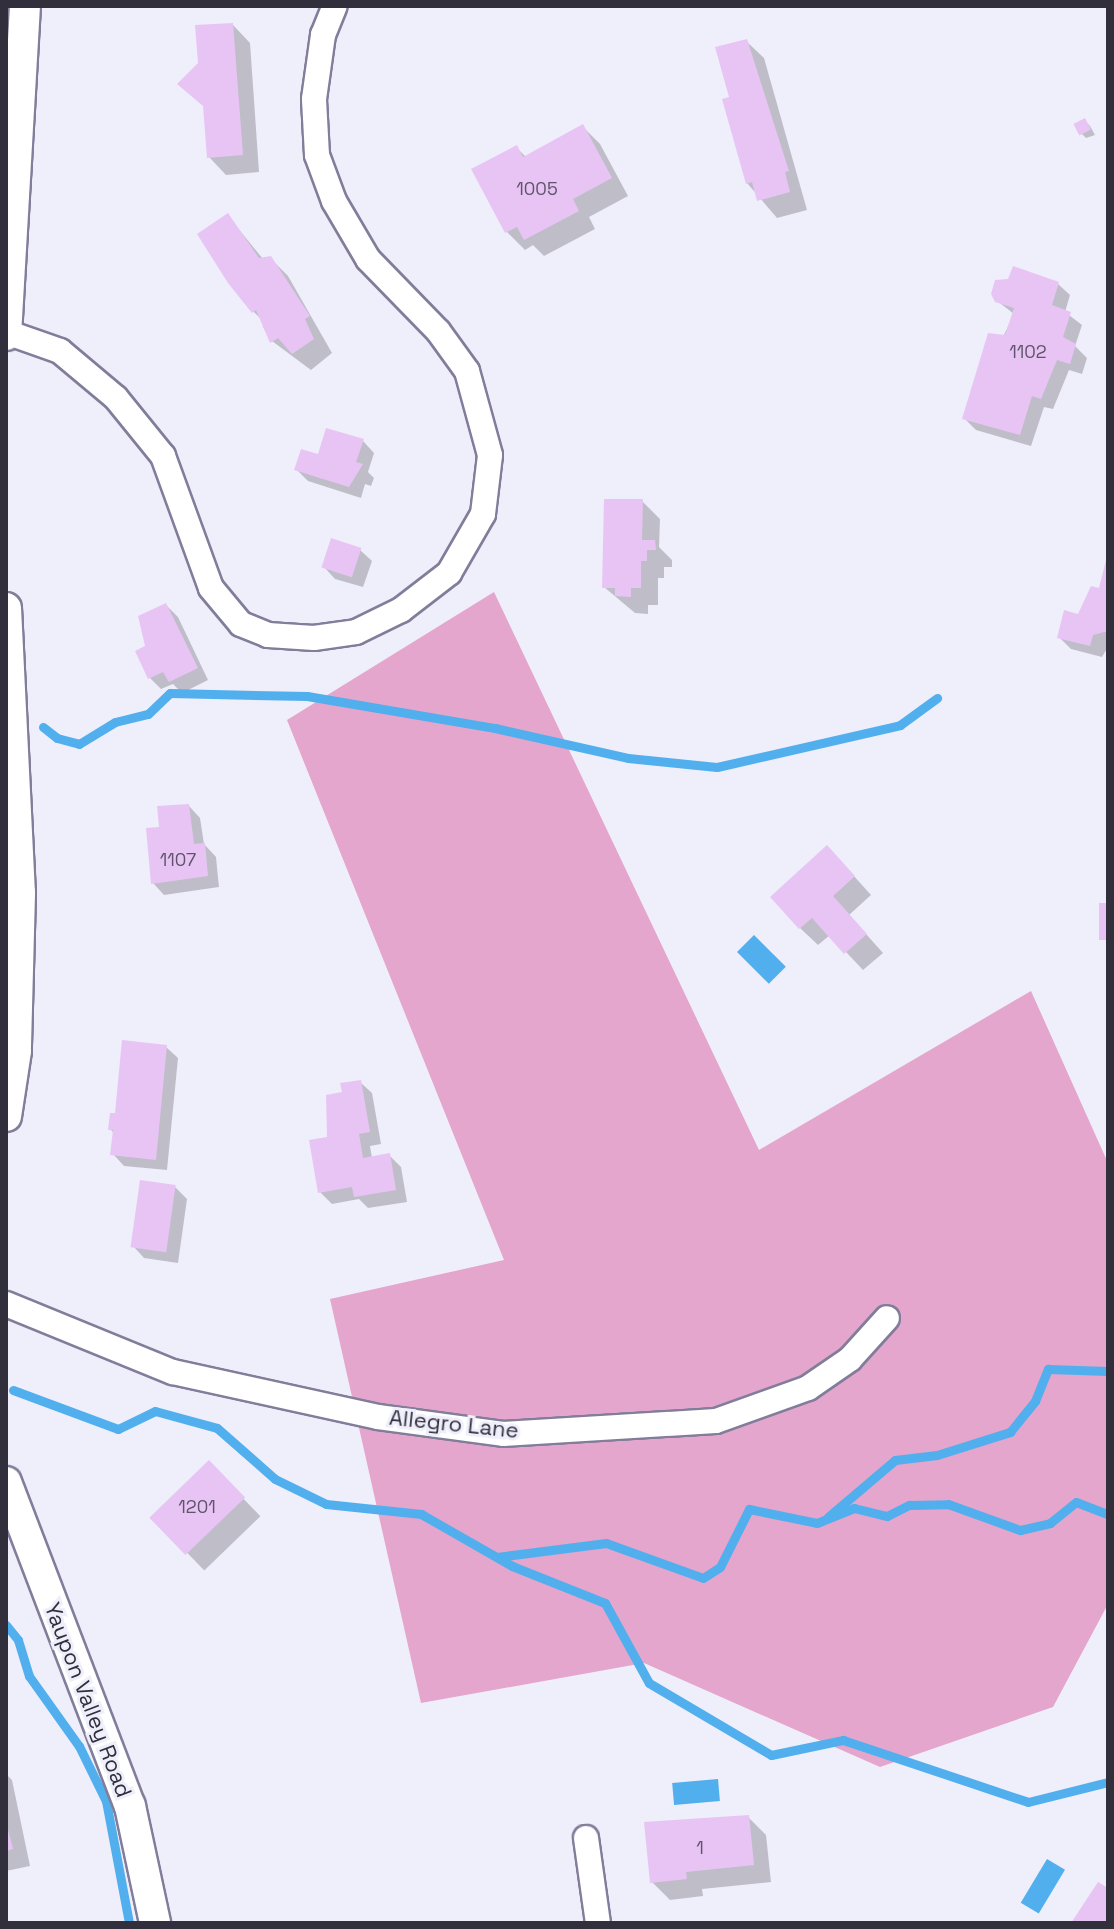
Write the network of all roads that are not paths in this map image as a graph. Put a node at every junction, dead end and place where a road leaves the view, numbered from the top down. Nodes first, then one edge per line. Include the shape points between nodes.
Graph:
1 (335, 6) edge
2 (19, 19) edge
3 (6, 334) edge
4 (6, 608) edge
5 (6, 1116) edge
6 (6, 1304) edge
7 (887, 1318) dead end
8 (6, 1482) edge
9 (586, 1838) dead end
10 (155, 1923) edge
11 (598, 1923) edge

1 - 3 street via 323,35 314,99 317,155 334,201 368,259 438,331 467,371 490,455 483,514 449,573 401,610 356,632 314,638 268,635 241,624 211,588 163,456 116,398 60,351
2 - 3 street
4 - 5 street via 20,893 16,1051
6 - 7 street, Allegro Lane via 173,1372 378,1417 503,1434 716,1421 808,1388 850,1359
8 - 10 street, Yaupon Valley Road via 130,1806
9 - 11 street

